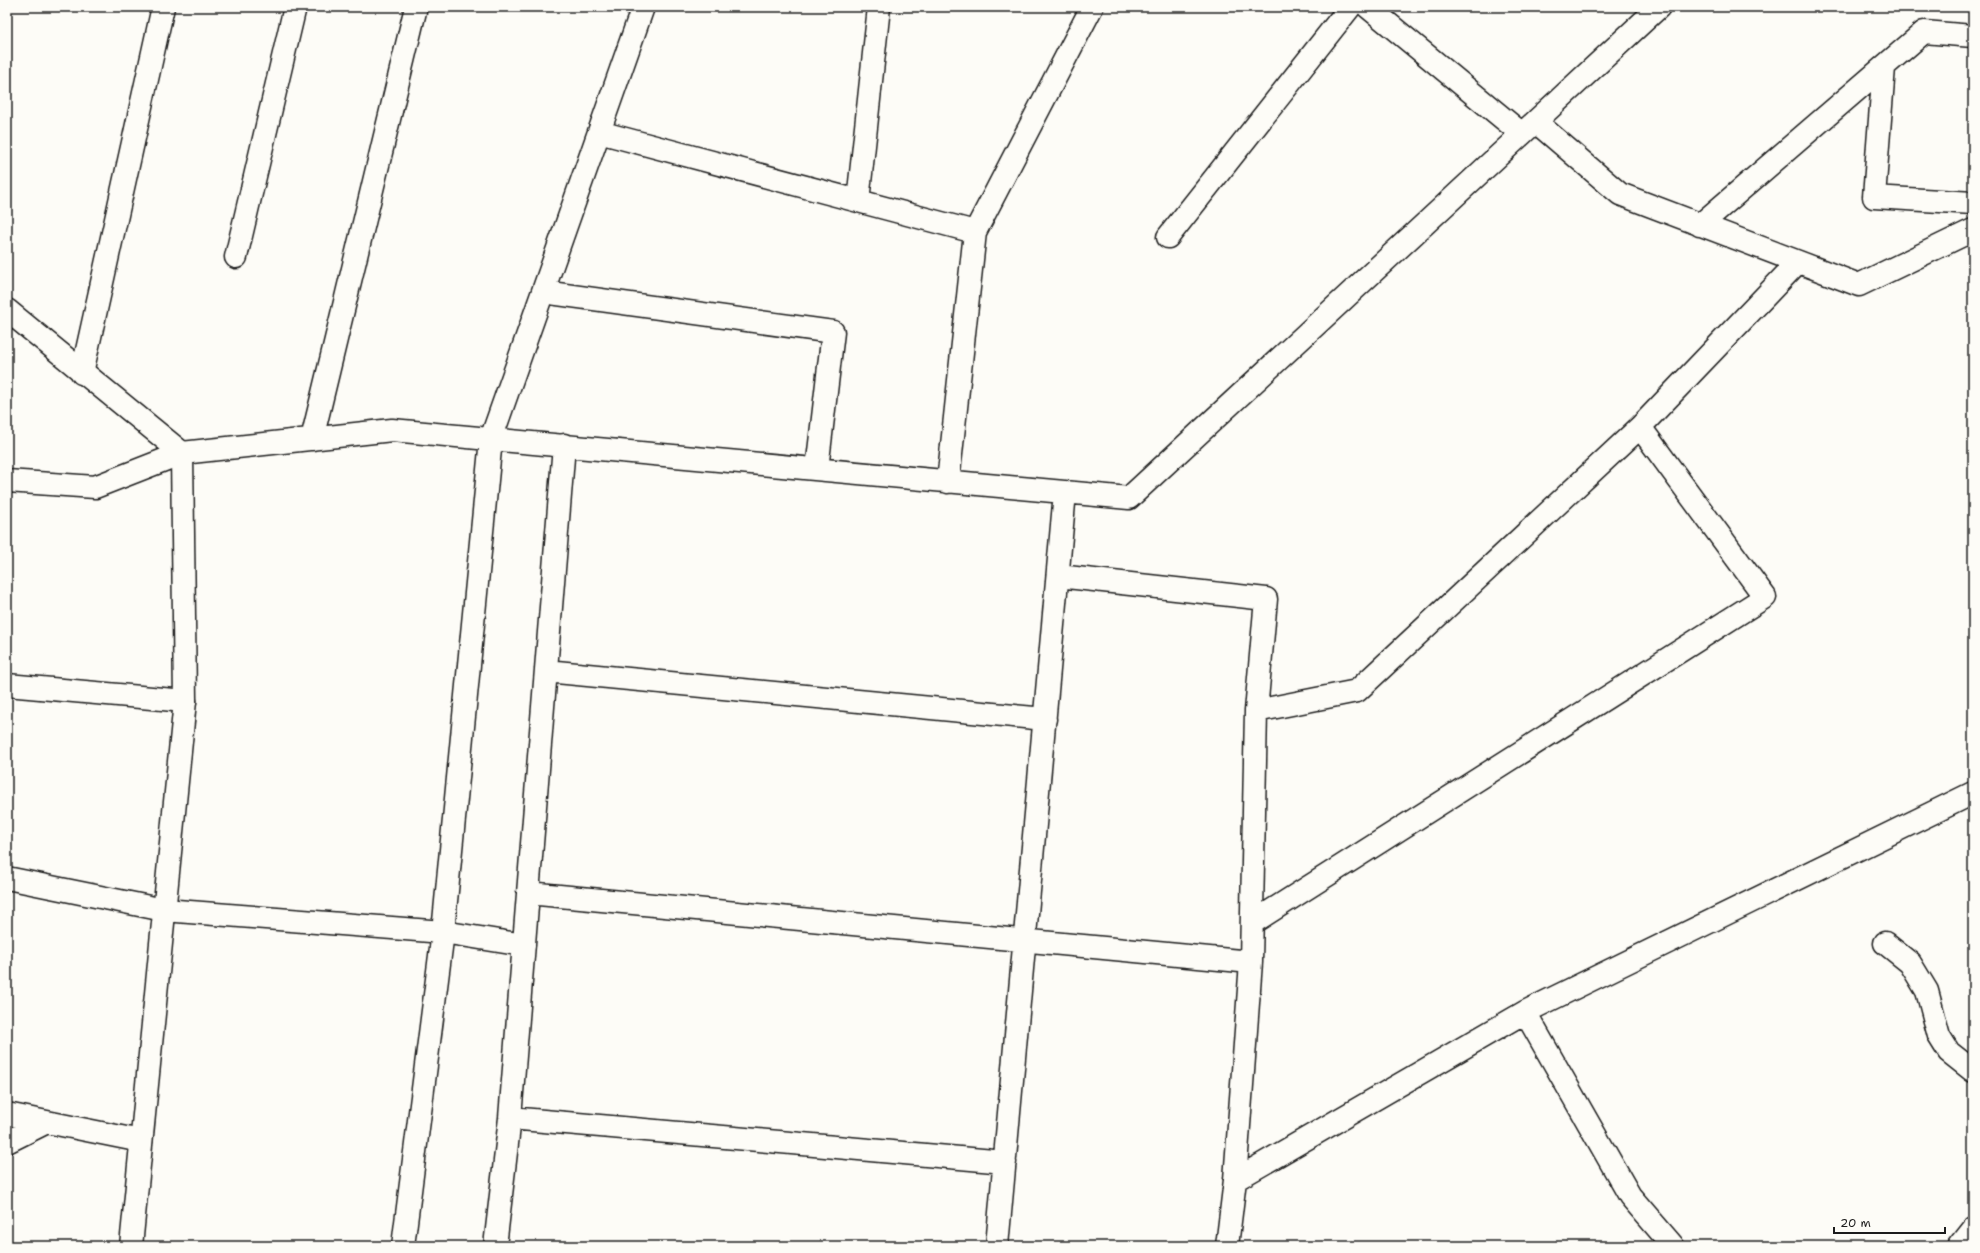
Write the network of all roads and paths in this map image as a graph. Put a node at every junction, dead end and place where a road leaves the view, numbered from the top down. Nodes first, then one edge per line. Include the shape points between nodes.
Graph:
1 (162, 7) edge
2 (295, 7) edge
3 (416, 7) edge
4 (643, 7) edge
5 (878, 7) edge
6 (1092, 7) edge
7 (1350, 7) edge
8 (1368, 7) edge
9 (1659, 7) edge
10 (1973, 36) edge
11 (1884, 66) junction
12 (1529, 128) junction
13 (599, 132) junction
14 (858, 201) junction
15 (1973, 203) edge
16 (1700, 225) junction
17 (1973, 230) edge
18 (975, 232) junction
19 (1168, 237) dead end
20 (236, 257) dead end
21 (1798, 262) junction
22 (543, 292) junction
23 (7, 310) edge
24 (82, 373) junction
25 (1640, 427) junction
26 (312, 439) junction
27 (491, 439) junction
28 (564, 445) junction
29 (182, 453) junction
30 (816, 469) junction
31 (7, 481) edge
32 (948, 482) junction
33 (1065, 492) junction
34 (1058, 576) junction
35 (546, 671) junction
36 (7, 685) edge
37 (185, 701) junction
38 (1256, 711) junction
39 (1045, 719) junction
40 (1973, 793) edge
41 (7, 878) edge
42 (528, 893) junction
43 (164, 910) junction
44 (1252, 923) junction
45 (443, 932) junction
46 (1024, 940) junction
47 (1886, 943) dead end
48 (524, 945) junction
49 (1251, 962) junction
50 (1525, 1012) junction
51 (1973, 1070) edge
52 (7, 1114) edge
53 (510, 1118) junction
54 (47, 1122) junction
55 (141, 1141) junction
56 (7, 1142) edge
57 (1005, 1162) junction
58 (1236, 1180) junction
59 (1973, 1227) edge
60 (131, 1246) edge
61 (403, 1246) edge
62 (495, 1246) edge
63 (997, 1246) edge
64 (1227, 1246) edge
65 (1673, 1246) edge
66 (1958, 1246) edge

1 - 24 street
2 - 20 street
3 - 26 street
4 - 13 street
5 - 14 street
6 - 18 street
7 - 19 street
8 - 12 street
9 - 12 street
10 - 11 street via 1924,32
11 - 15 street via 1874,197
11 - 16 street
12 - 16 street via 1620,194
12 - 33 street via 1129,498
13 - 14 street
13 - 22 street
14 - 18 street
16 - 21 street
17 - 21 street via 1859,285
18 - 32 street
21 - 25 street
22 - 27 street
22 - 30 street via 833,332
23 - 24 street
24 - 29 street
25 - 38 street via 1357,691
25 - 44 street via 1765,597
26 - 27 street via 392,430
26 - 29 street
27 - 28 street
27 - 45 street
28 - 30 street
28 - 35 street
29 - 31 street via 95,488
29 - 37 street
30 - 32 street
32 - 33 street
33 - 34 street
34 - 38 street via 1266,599
34 - 39 street
35 - 39 street
35 - 42 street
36 - 37 street
37 - 43 street
38 - 44 street
39 - 46 street
40 - 50 street
41 - 43 street
42 - 46 street
42 - 48 street
43 - 45 street
43 - 55 street
44 - 49 street
45 - 48 street
45 - 61 street
46 - 49 street
46 - 57 street
47 - 51 street via 1910,963 1927,991 1939,1036 1949,1052
48 - 53 street
49 - 58 street
50 - 58 street
50 - 65 street via 1630,1196
52 - 54 street
53 - 57 street
53 - 62 street
54 - 55 street
54 - 56 street
55 - 60 street
57 - 63 street
58 - 64 street
59 - 66 street

